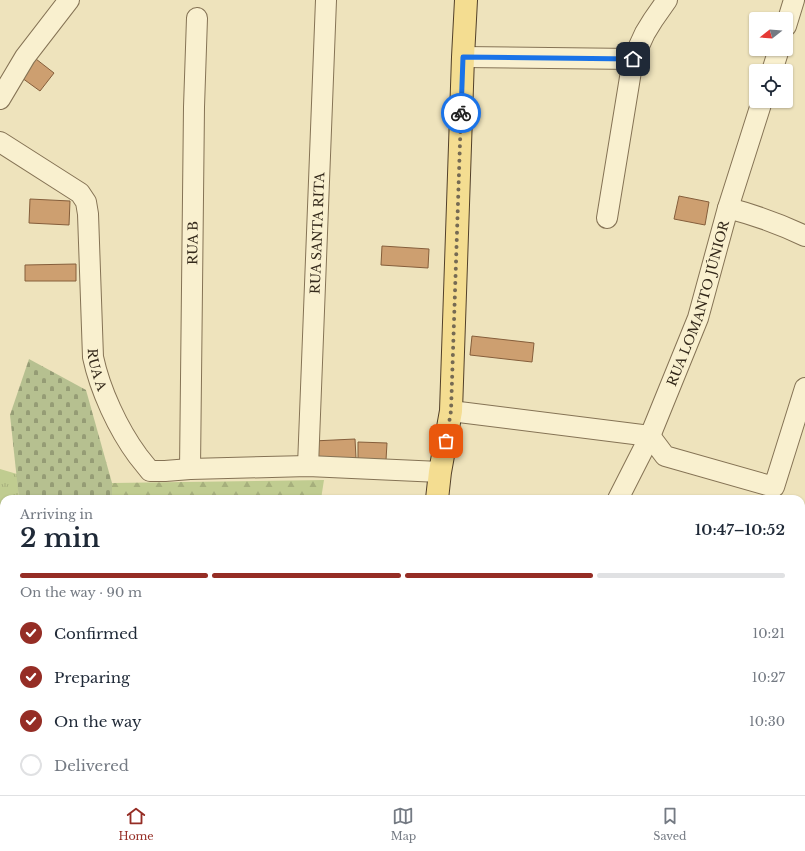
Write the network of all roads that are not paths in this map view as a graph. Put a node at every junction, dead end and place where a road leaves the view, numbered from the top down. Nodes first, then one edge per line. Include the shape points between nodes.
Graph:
1 (69, 0) edge
2 (326, 0) edge
3 (466, 0) edge
4 (667, 0) edge
5 (794, 0) edge
6 (790, 12) edge
7 (198, 18) dead end
8 (463, 57) junction
9 (633, 59) junction
10 (0, 99) edge
11 (760, 108) edge
12 (0, 142) edge
13 (728, 208) junction
14 (607, 218) dead end
15 (805, 236) edge
16 (805, 388) edge
17 (451, 411) junction
18 (650, 436) junction
19 (308, 466) junction
20 (190, 469) junction
21 (440, 472) junction
22 (437, 495) edge
23 (620, 495) edge

1 - 10 street via 25,57
2 - 19 street, RUA SANTA RITA
3 - 8 main road
4 - 9 street via 645,33
5 - 6 street
7 - 20 street, RUA B via 194,107
8 - 9 street
8 - 17 main road
9 - 14 street
11 - 13 street, RUA LOMANTO JÚNIOR
12 - 20 street, RUA A via 80,193 86,202 93,357 96,372 122,432 150,471
13 - 15 street
13 - 18 street, RUA LOMANTO JÚNIOR via 698,318
16 - 18 street via 774,487 666,456
17 - 18 street
17 - 21 main road
18 - 23 street, RUA LOMANTO JÚNIOR
19 - 20 street, RUA A
19 - 21 street, RUA A
21 - 22 main road

